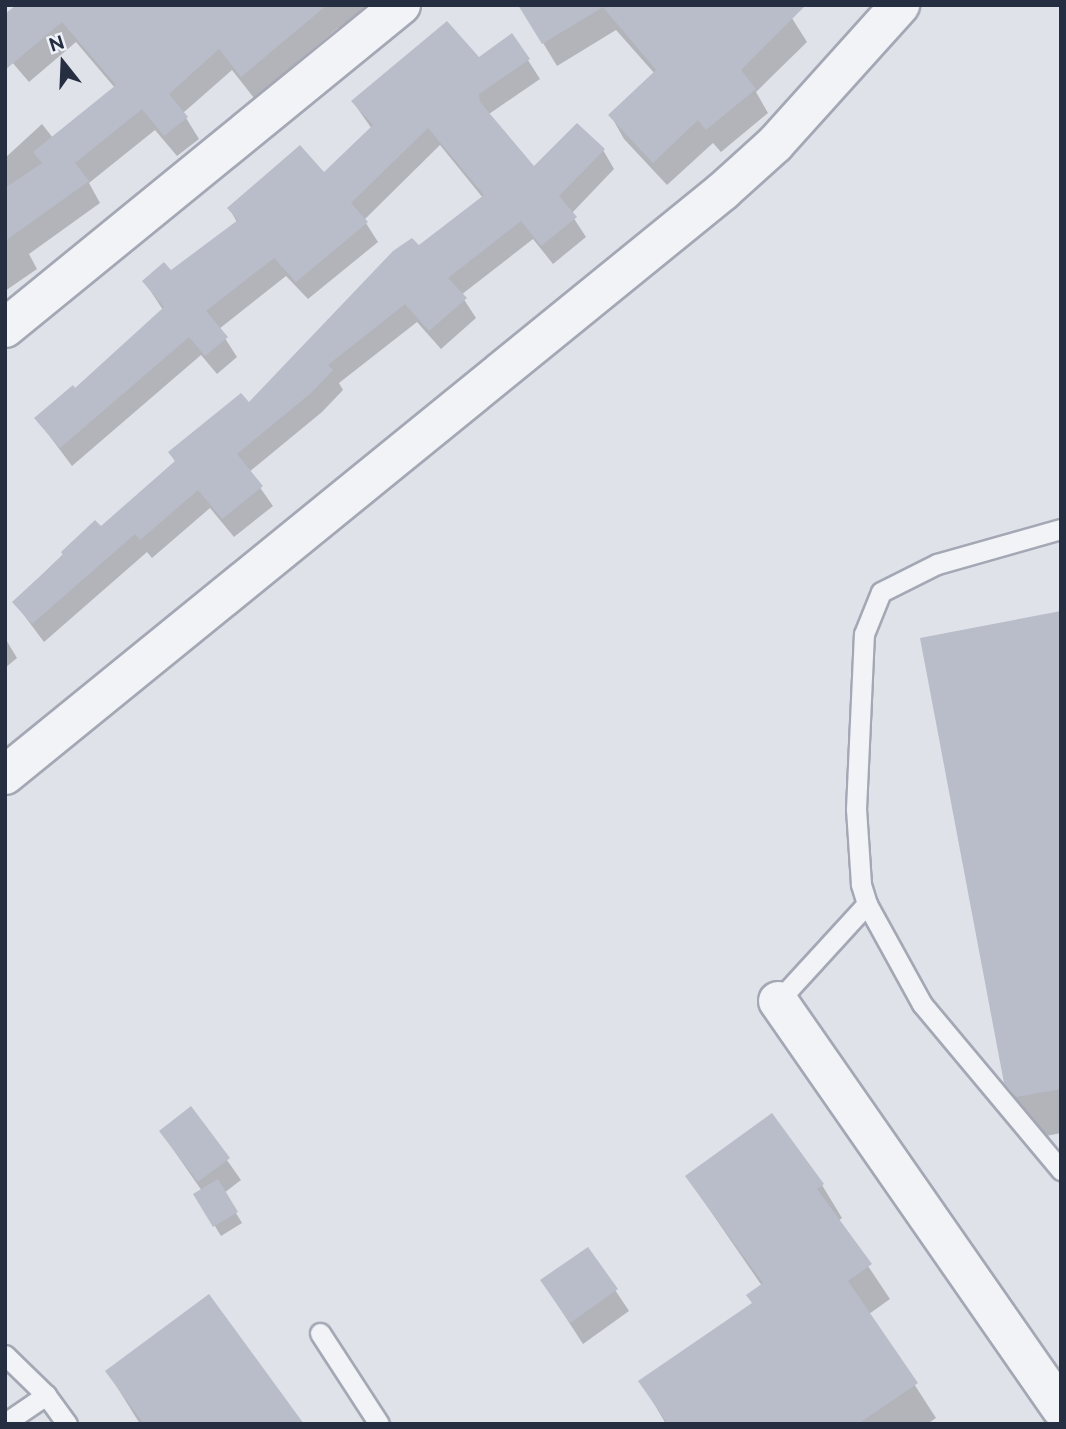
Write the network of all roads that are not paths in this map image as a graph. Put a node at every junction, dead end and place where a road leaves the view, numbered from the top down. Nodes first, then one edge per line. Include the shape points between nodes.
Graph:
1 (401, 5) edge
2 (900, 5) edge
3 (5, 328) edge
4 (1061, 529) edge
5 (5, 775) edge
6 (867, 904) junction
7 (778, 1001) joint
8 (1061, 1170) edge
9 (320, 1334) dead end
10 (5, 1355) edge
11 (46, 1395) junction
12 (1061, 1408) edge
13 (5, 1423) edge
14 (67, 1424) edge
15 (379, 1424) edge

1 - 3 street
2 - 5 street via 775,144 723,191
4 - 6 lane via 937,564 881,592 864,634 856,809 861,884
6 - 7 lane
6 - 8 lane via 922,1003
7 - 12 street
9 - 15 lane
10 - 11 lane
11 - 13 lane
11 - 14 lane

